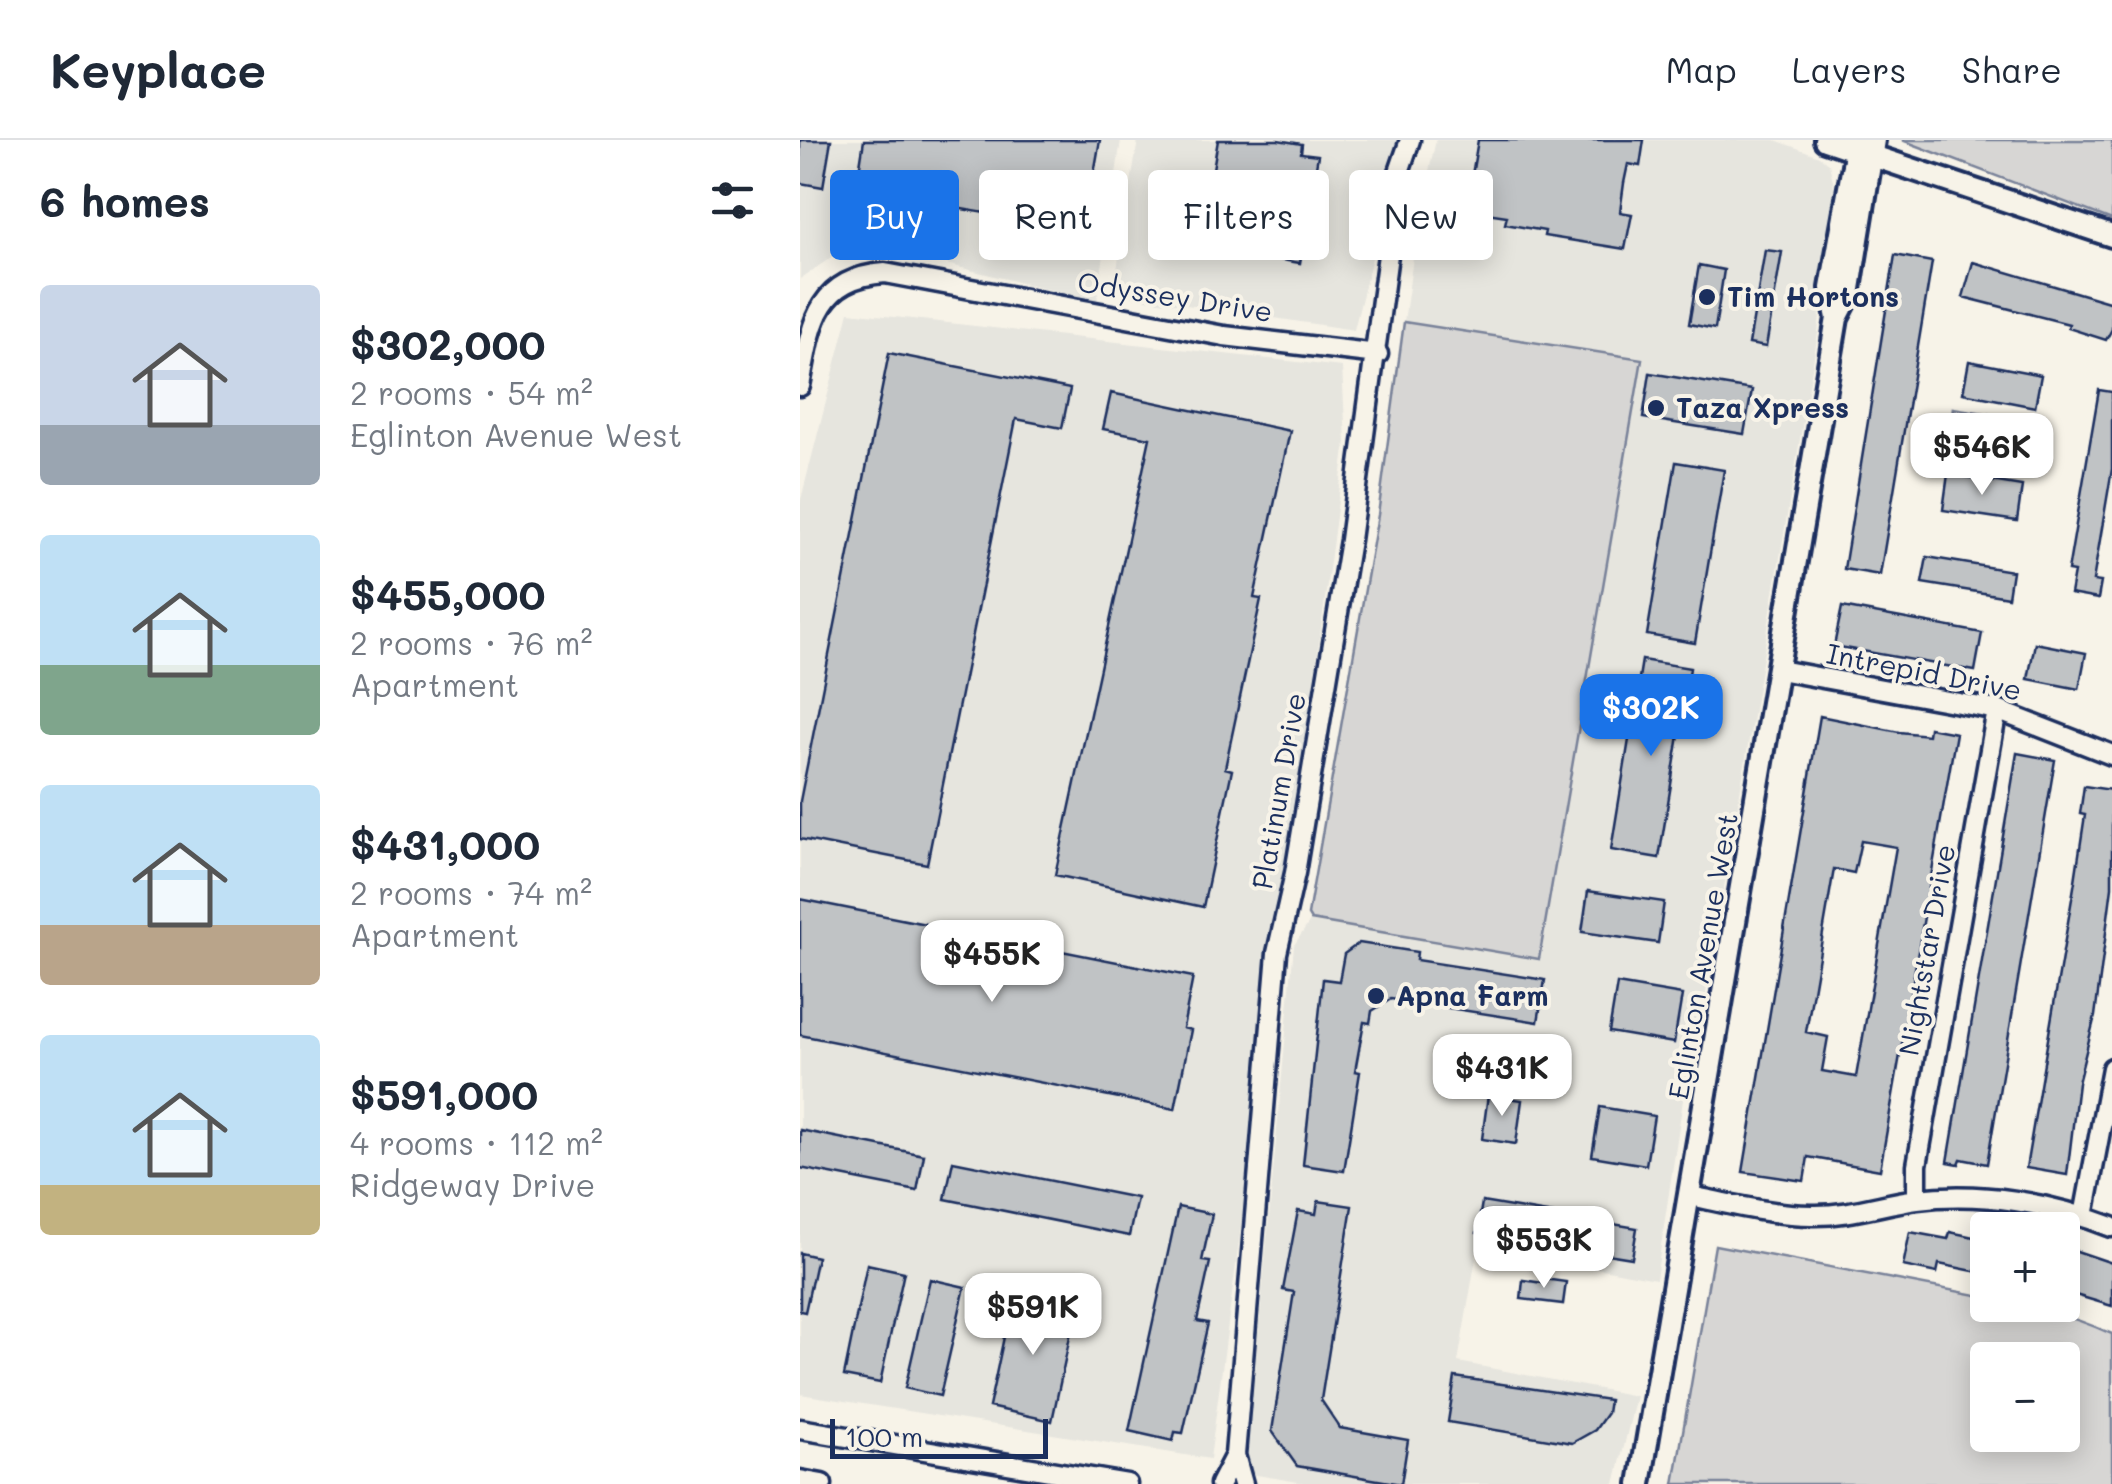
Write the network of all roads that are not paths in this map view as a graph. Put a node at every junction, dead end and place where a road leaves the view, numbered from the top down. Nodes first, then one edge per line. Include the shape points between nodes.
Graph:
1 (1410, 140) edge
2 (1825, 140) edge
3 (1864, 147) edge
4 (2112, 236) edge
5 (1378, 354) junction
6 (800, 386) edge
7 (1779, 670) junction
8 (1996, 710) junction
9 (2112, 755) edge
10 (2112, 1068) edge
11 (1691, 1196) junction
12 (1917, 1199) junction
13 (2084, 1216) junction
14 (2112, 1226) edge
15 (800, 1429) edge
16 (1235, 1456) junction
17 (800, 1480) edge
18 (822, 1484) edge
19 (1127, 1484) edge
20 (1220, 1484) edge
21 (1243, 1484) edge
22 (1640, 1484) edge

1 - 5 street, Platinum Drive via 1400,172
2 - 3 main road
3 - 4 main road
3 - 7 main road, Eglinton Avenue West via 1849,294 1837,318
5 - 6 street, Odyssey Drive via 1224,336 886,273 861,275 825,300 812,323
5 - 16 street, Platinum Drive via 1277,953
7 - 8 street, Intrepid Drive
7 - 11 main road, Eglinton Avenue West
8 - 9 street, Intrepid Drive
8 - 12 street, Nightstar Drive via 1916,1165
10 - 13 street
11 - 12 street via 1808,1216
11 - 22 main road, Eglinton Avenue West
12 - 13 street via 2005,1200
13 - 14 street
15 - 19 street
16 - 20 street, Platinum Drive
16 - 21 street, Platinum Drive
17 - 18 street

